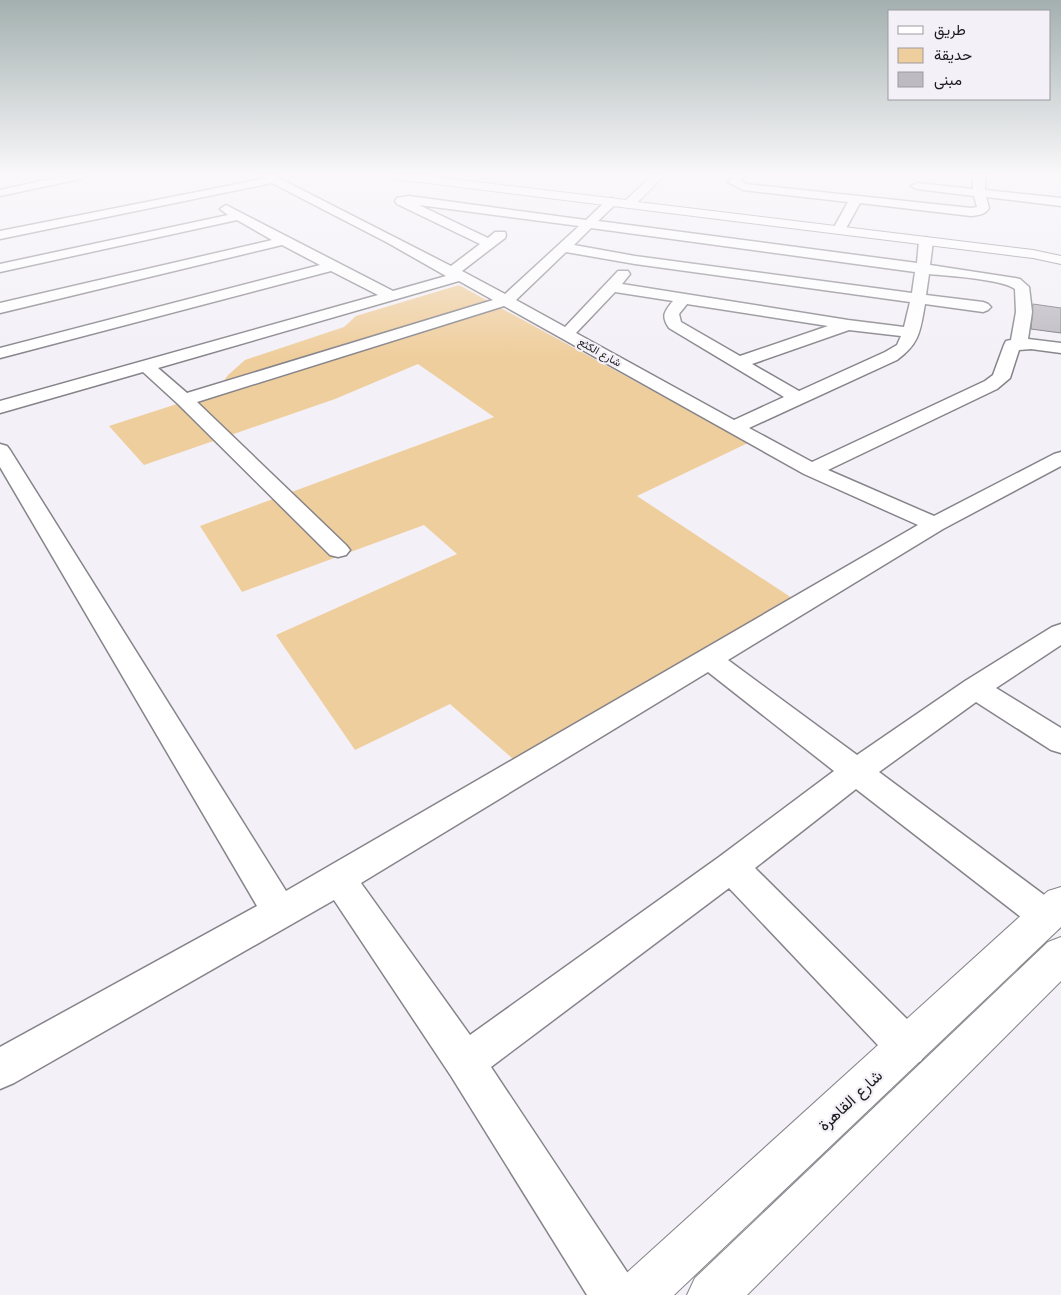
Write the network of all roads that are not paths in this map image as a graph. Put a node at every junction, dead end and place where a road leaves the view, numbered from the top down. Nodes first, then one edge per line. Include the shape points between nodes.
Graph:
1 (146, 236) edge
2 (276, 236) edge
3 (386, 236) edge
4 (475, 236) edge
5 (498, 236) edge
6 (575, 236) edge
7 (655, 236) edge
8 (676, 236) edge
9 (890, 236) edge
10 (284, 241) junction
11 (926, 241) junction
12 (489, 243) junction
13 (562, 248) junction
14 (1058, 259) edge
15 (636, 260) junction
16 (332, 266) junction
17 (0, 268) edge
18 (923, 268) junction
19 (455, 275) junction
20 (613, 287) junction
21 (391, 296) junction
22 (684, 298) junction
23 (918, 298) junction
24 (506, 300) junction
25 (0, 308) edge
26 (983, 308) dead end
27 (848, 325) junction
28 (910, 332) junction
29 (567, 334) junction
30 (1019, 343) junction
31 (1061, 348) edge
32 (0, 353) edge
33 (740, 362) junction
34 (146, 366) junction
35 (798, 398) junction
36 (184, 400) junction
37 (0, 407) edge
38 (734, 427) junction
39 (0, 450) edge
40 (1061, 458) edge
41 (811, 470) junction
42 (936, 524) junction
43 (338, 550) dead end
44 (1061, 633) edge
45 (710, 660) junction
46 (976, 688) junction
47 (1061, 742) edge
48 (856, 772) junction
49 (731, 867) junction
50 (338, 879) junction
51 (280, 911) junction
52 (1051, 941) edge
53 (907, 1048) junction
54 (465, 1062) junction
55 (0, 1069) edge
56 (614, 1295) edge
57 (638, 1295) edge
58 (712, 1295) edge

1 - 17 street
2 - 10 street
3 - 19 street, شارع الكثع
4 - 12 street
5 - 12 street
6 - 13 street
7 - 15 street
8 - 18 street
9 - 11 main road
10 - 16 street
10 - 25 street
11 - 14 main road
11 - 18 street
12 - 19 street
13 - 15 street
13 - 24 street
15 - 20 street
15 - 23 street
16 - 21 street
16 - 32 street
18 - 23 street
18 - 30 street via 1021,285 1024,312
19 - 21 street
19 - 24 street, شارع الكثع
20 - 22 street
20 - 29 street
21 - 34 street
22 - 27 street
22 - 33 street via 671,314 675,325
23 - 26 street
23 - 28 street
24 - 29 street, شارع الكثع
24 - 36 street
27 - 28 street
27 - 33 street
28 - 35 street via 904,348
29 - 38 street, شارع الكثع
30 - 31 street
30 - 41 street via 1012,345 1001,378 991,385
33 - 35 street
34 - 36 street
34 - 37 street
35 - 38 street
36 - 43 street
38 - 41 street, شارع الكثع
39 - 51 street
40 - 42 street
41 - 42 street, شارع الكثع
42 - 45 street
44 - 46 street
45 - 48 street
45 - 50 street
46 - 47 street
46 - 48 street
48 - 49 street
48 - 52 street
49 - 53 street
49 - 54 street
50 - 51 street
50 - 54 street
51 - 55 street
52 - 53 main road, شارع القاهرة
52 - 58 main road
53 - 57 main road, شارع القاهرة
54 - 56 street

